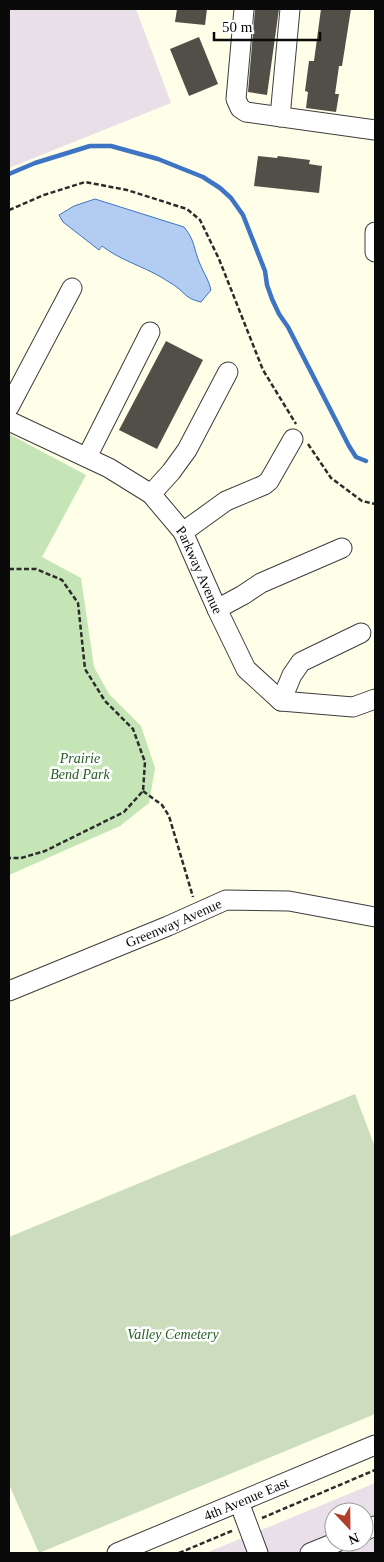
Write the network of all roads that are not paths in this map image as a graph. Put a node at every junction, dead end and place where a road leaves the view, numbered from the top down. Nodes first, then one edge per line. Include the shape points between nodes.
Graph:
1 (244, 9) edge
2 (290, 9) edge
3 (280, 117) junction
4 (375, 130) edge
5 (72, 288) dead end
6 (150, 332) dead end
7 (228, 372) dead end
8 (9, 407) edge
9 (9, 421) edge
10 (298, 435) road end
11 (87, 457) junction
12 (151, 494) junction
13 (183, 532) junction
14 (342, 548) dead end
15 (216, 609) junction
16 (361, 633) dead end
17 (375, 699) edge
18 (281, 700) junction
19 (375, 917) edge
20 (9, 991) edge
21 (375, 1445) edge
22 (239, 1502) junction
23 (324, 1547) edge
24 (117, 1553) edge
25 (258, 1553) edge
26 (310, 1553) edge

1 - 3 street via 236,99 246,112
2 - 3 street
3 - 4 street
5 - 8 street
6 - 11 street
7 - 12 street via 186,450
9 - 11 street, Parkway Avenue
10 - 13 street via 269,481 226,501
11 - 12 street, Parkway Avenue
12 - 13 street, Parkway Avenue
13 - 15 street, Parkway Avenue
14 - 15 street via 260,583
15 - 18 street, Parkway Avenue via 246,670
16 - 18 street via 301,662
17 - 18 street via 353,707
19 - 20 street, Greenway Avenue via 289,901 226,900
21 - 22 street, 4th Avenue East
22 - 24 street, 4th Avenue East
22 - 25 street
23 - 26 street

